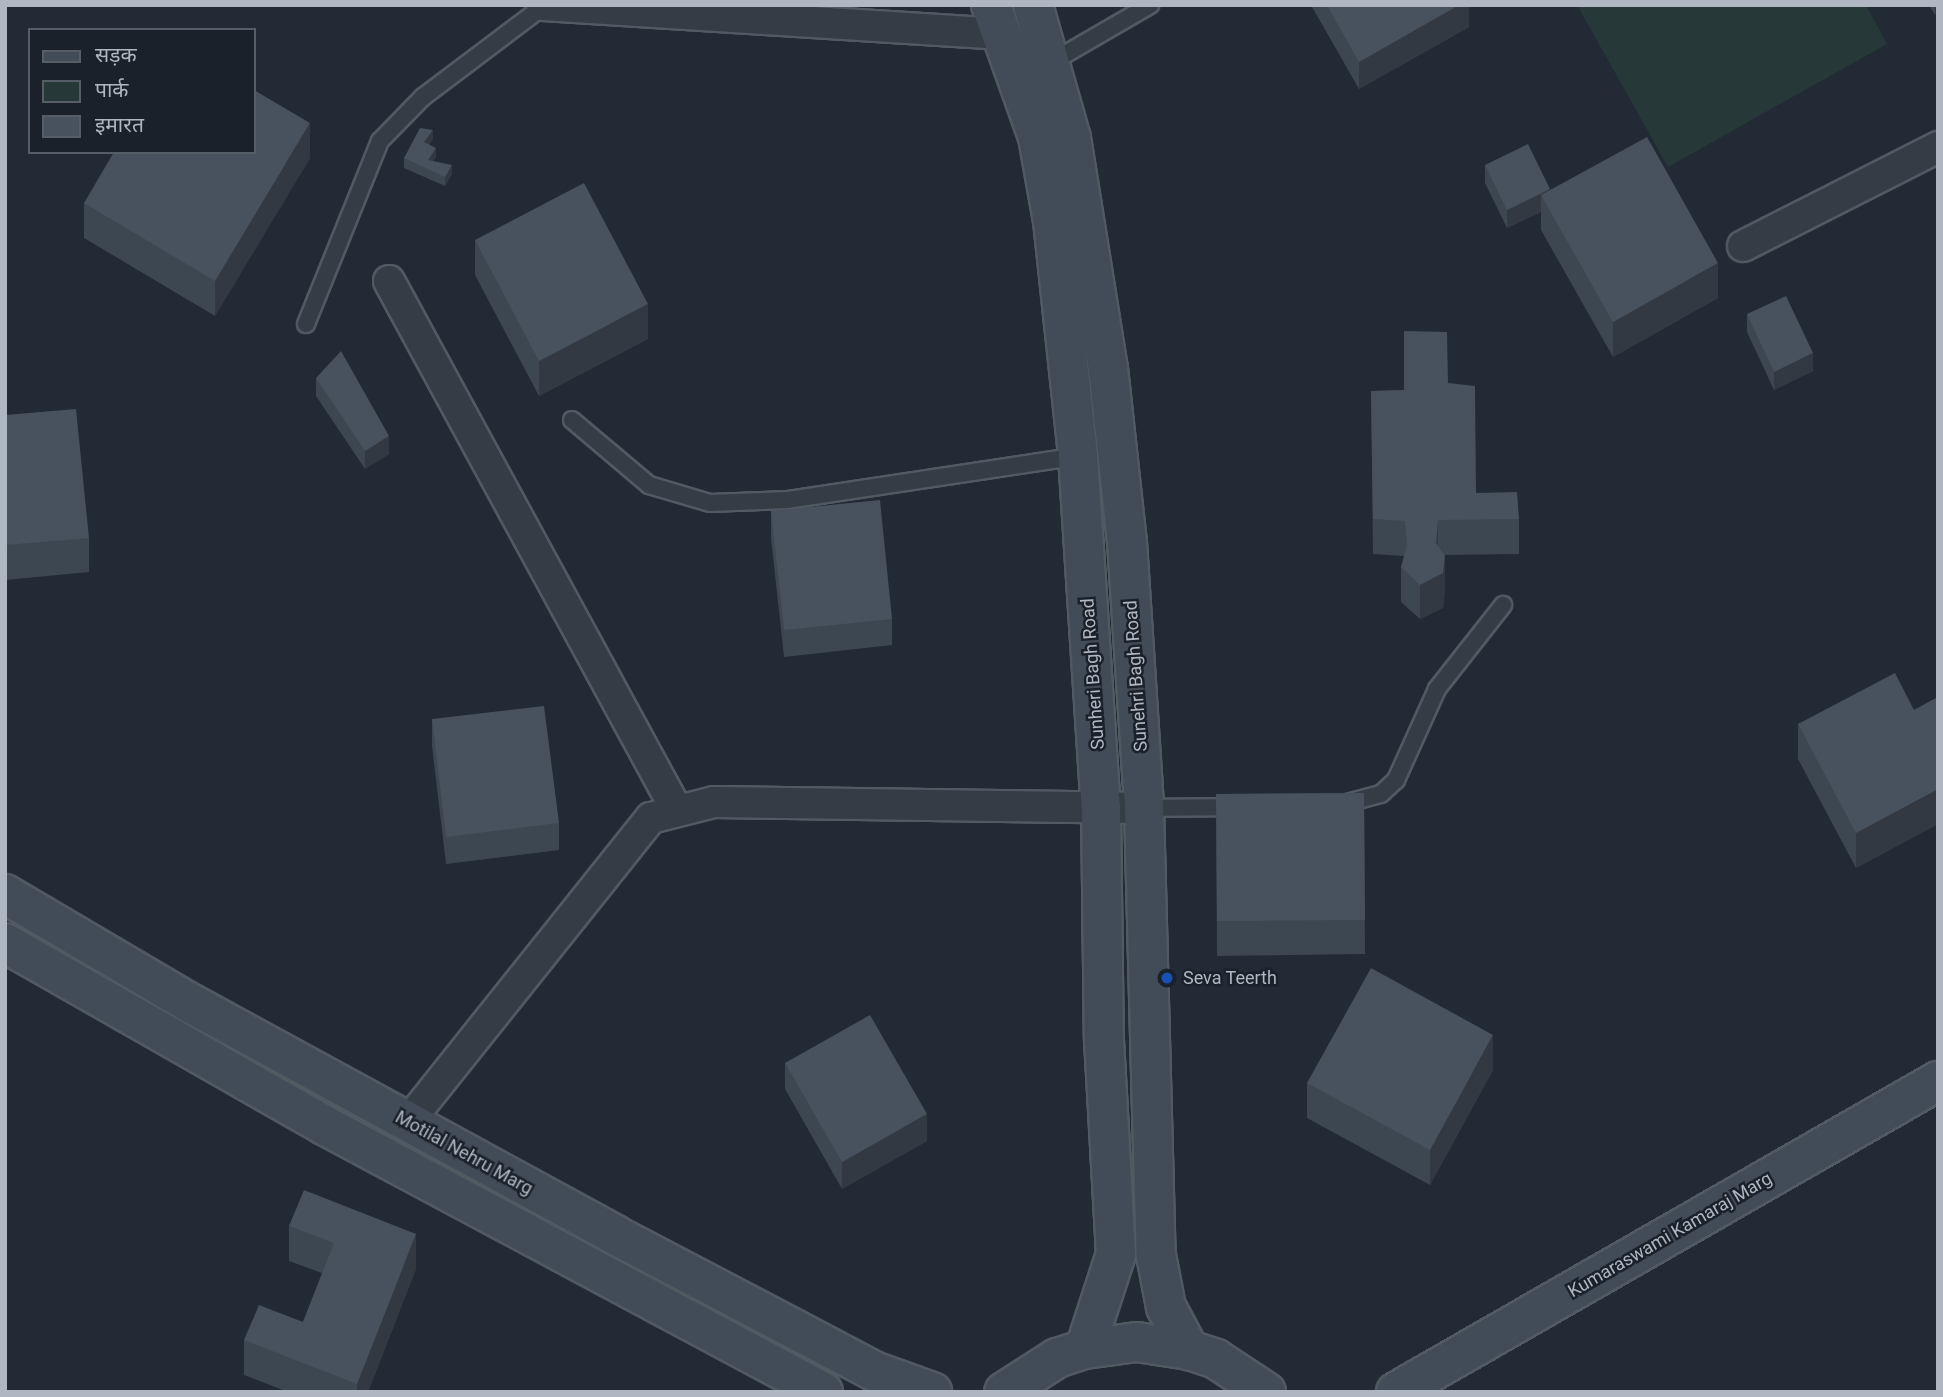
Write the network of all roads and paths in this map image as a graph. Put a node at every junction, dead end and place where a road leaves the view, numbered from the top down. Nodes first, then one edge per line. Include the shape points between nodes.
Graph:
1 (544, 5) edge
2 (1033, 5) edge
3 (1150, 5) edge
4 (997, 20) edge
5 (1049, 63) junction
6 (1938, 147) edge
7 (1744, 246) dead end
8 (389, 281) dead end
9 (306, 324) dead end
10 (572, 421) dead end
11 (1078, 456) junction
12 (1503, 605) dead end
13 (1323, 805) edge
14 (1101, 807) junction
15 (1257, 807) edge
16 (1144, 808) junction
17 (676, 809) junction
18 (5, 894) edge
19 (5, 943) edge
20 (1938, 1081) edge
21 (408, 1122) junction
22 (1085, 1349) junction
23 (1189, 1350) junction
24 (1399, 1391) edge
25 (823, 1392) edge
26 (932, 1392) edge
27 (1004, 1392) edge
28 (1266, 1392) edge

1 - 4 street
1 - 9 lane via 423,97 380,141
2 - 5 main road, Sunehri Bagh Road
3 - 5 lane
4 - 11 main road, Sunheri Bagh Road via 1038,137 1051,209
5 - 16 main road, Sunehri Bagh Road via 1071,138 1108,368 1127,542
6 - 7 street
8 - 17 street
10 - 11 lane via 649,485 710,503 788,500
11 - 14 main road, Sunheri Bagh Road
12 - 13 lane via 1437,688 1396,780 1381,794 1362,802
14 - 16 street
14 - 17 street via 713,802
14 - 22 main road, Sunheri Bagh Road via 1104,1040 1116,1254
15 - 16 lane
16 - 23 main road, Sunehri Bagh Road via 1156,1255 1166,1307
17 - 21 street via 651,818
18 - 21 main road, Motilal Nehru Marg via 192,1004
19 - 25 main road via 324,1125
20 - 24 main road, Kumaraswami Kamaraj Marg
21 - 26 main road, Motilal Nehru Marg via 874,1371
22 - 23 main road via 1138,1342
22 - 27 main road via 1030,1372
23 - 28 main road via 1241,1372

